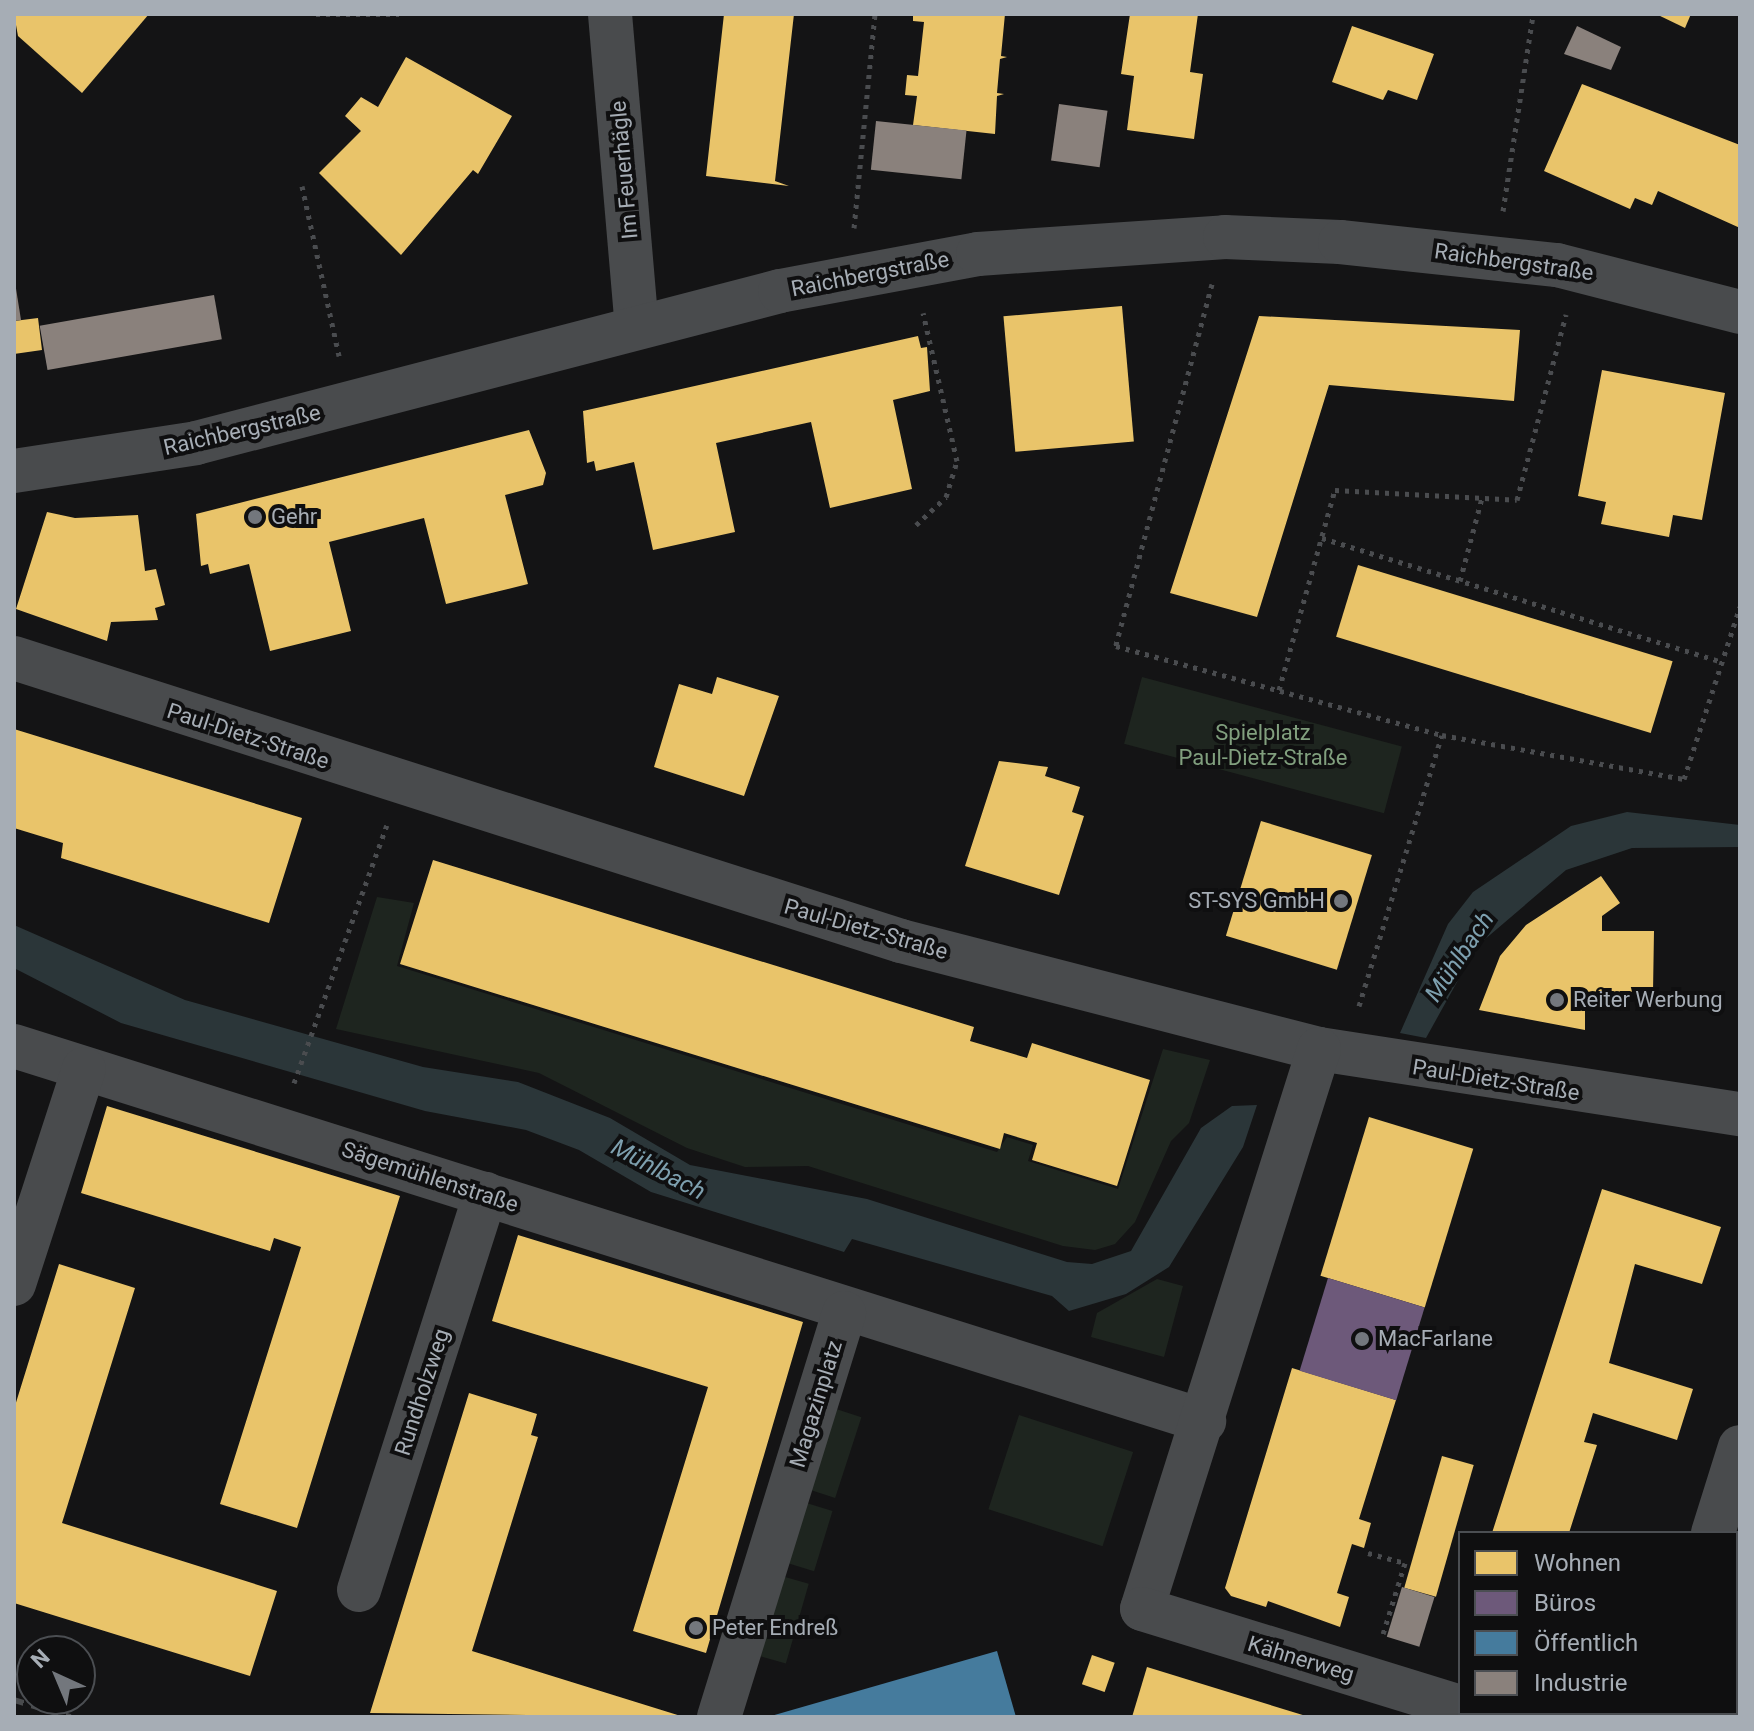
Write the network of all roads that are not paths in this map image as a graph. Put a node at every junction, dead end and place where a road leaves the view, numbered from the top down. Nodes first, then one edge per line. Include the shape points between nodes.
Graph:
1 (610, 14) edge
2 (1740, 312) edge
3 (637, 326) junction
4 (14, 471) edge
5 (14, 658) edge
6 (14, 1046) edge
7 (1331, 1051) junction
8 (84, 1069) junction
9 (1740, 1114) edge
10 (485, 1194) junction
11 (14, 1284) edge
12 (844, 1313) junction
13 (1204, 1421) junction
14 (1740, 1447) edge
15 (1714, 1531) edge
16 (359, 1590) dead end
17 (1458, 1706) edge
18 (719, 1717) edge

1 - 3 street, Im Feuerhägle
2 - 3 street, Raichbergstraße via 1578,270 1496,257 1225,237 911,264
3 - 4 street, Raichbergstraße via 183,446
5 - 7 street, Paul-Dietz-Straße via 401,787 901,941
6 - 8 street, Sägemühlenstraße
7 - 9 street, Paul-Dietz-Straße
7 - 13 street
8 - 10 street, Sägemühlenstraße
8 - 11 street
10 - 12 street, Sägemühlenstraße
10 - 16 street, Rundholzweg
12 - 13 street, Magazinplatz
12 - 18 street, Magazinplatz
13 - 17 street, Kähnerweg via 1142,1609
14 - 15 street

